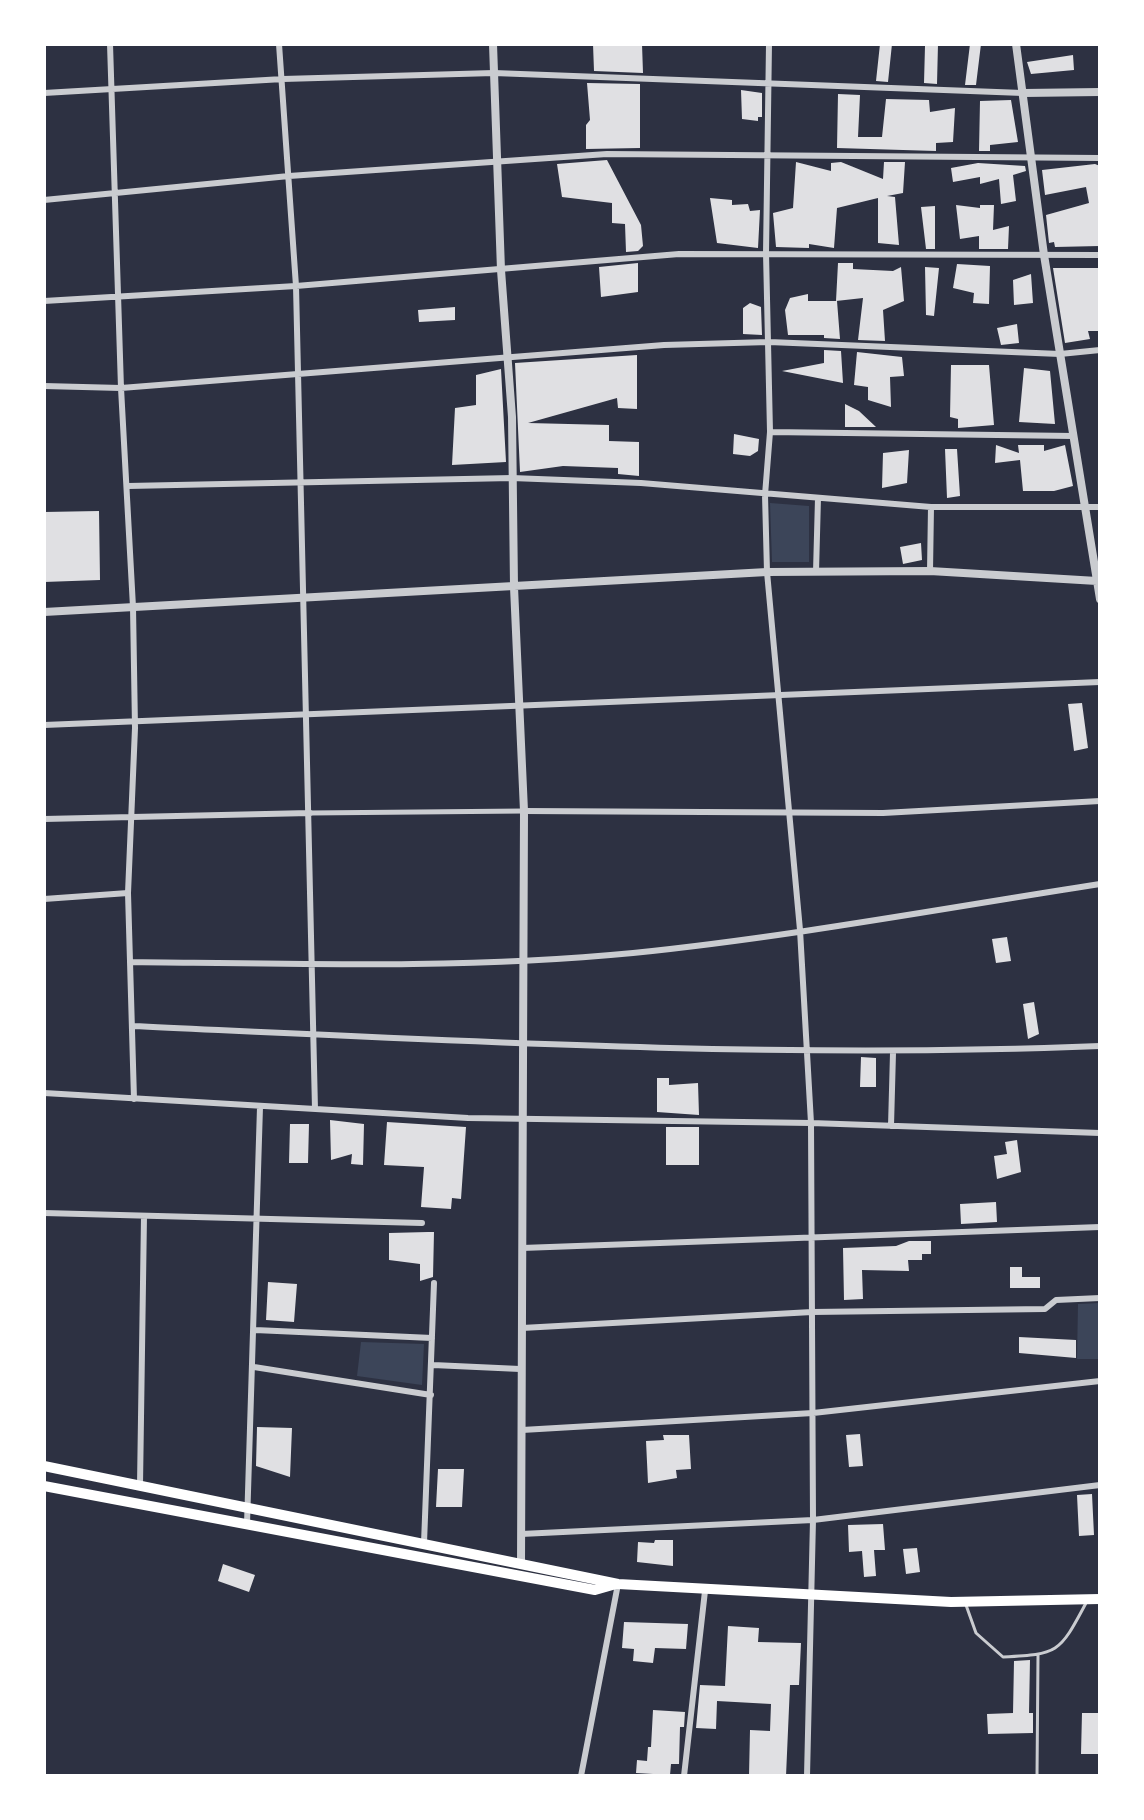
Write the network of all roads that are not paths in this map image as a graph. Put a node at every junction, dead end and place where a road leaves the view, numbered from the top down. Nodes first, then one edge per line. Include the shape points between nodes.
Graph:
1 (110, 44) edge
2 (279, 44) edge
3 (493, 44) edge
4 (769, 44) edge
5 (1016, 44) edge
6 (494, 73) junction
7 (283, 79) junction
8 (768, 85) junction
9 (110, 88) junction
10 (1100, 92) edge
11 (44, 93) edge
12 (1024, 93) junction
13 (767, 155) junction
14 (1100, 158) edge
15 (1032, 159) junction
16 (496, 161) junction
17 (289, 176) junction
18 (113, 195) junction
19 (44, 200) edge
20 (766, 253) junction
21 (1044, 255) junction
22 (1100, 255) edge
23 (501, 270) junction
24 (296, 286) junction
25 (117, 297) junction
26 (44, 301) edge
27 (769, 342) junction
28 (1100, 350) edge
29 (1060, 354) junction
30 (508, 359) junction
31 (298, 374) junction
32 (44, 386) edge
33 (121, 388) junction
34 (770, 432) junction
35 (1073, 436) junction
36 (512, 478) junction
37 (300, 481) junction
38 (128, 486) junction
39 (765, 495) junction
40 (818, 498) junction
41 (931, 507) junction
42 (1100, 507) edge
43 (1085, 508) junction
44 (930, 571) junction
45 (767, 572) junction
46 (816, 572) junction
47 (1097, 581) junction
48 (514, 587) junction
49 (303, 596) junction
50 (1100, 599) edge
51 (133, 607) junction
52 (44, 612) edge
53 (1100, 682) edge
54 (779, 696) junction
55 (520, 706) junction
56 (308, 714) junction
57 (135, 721) junction
58 (44, 725) edge
59 (1100, 801) edge
60 (524, 811) junction
61 (310, 813) junction
62 (789, 814) junction
63 (130, 817) junction
64 (44, 819) edge
65 (1100, 884) edge
66 (128, 893) junction
67 (44, 899) edge
68 (800, 930) junction
69 (523, 960) junction
70 (131, 962) junction
71 (313, 964) junction
72 (132, 1026) junction
73 (312, 1036) junction
74 (522, 1046) junction
75 (1100, 1046) edge
76 (809, 1049) junction
77 (893, 1053) junction
78 (44, 1093) edge
79 (134, 1099) junction
80 (260, 1107) junction
81 (315, 1109) junction
82 (522, 1119) junction
83 (811, 1123) junction
84 (891, 1126) junction
85 (1100, 1133) edge
86 (44, 1213) edge
87 (144, 1216) junction
88 (258, 1216) junction
89 (422, 1223) dead end
90 (1100, 1227) edge
91 (812, 1238) junction
92 (522, 1248) junction
93 (434, 1283) dead end
94 (1100, 1298) edge
95 (812, 1312) junction
96 (522, 1328) junction
97 (255, 1330) junction
98 (432, 1338) junction
99 (433, 1365) junction
100 (254, 1367) junction
101 (520, 1369) junction
102 (1100, 1381) edge
103 (431, 1395) junction
104 (813, 1413) junction
105 (522, 1430) junction
106 (44, 1466) edge
107 (140, 1485) junction
108 (1100, 1485) edge
109 (44, 1486) edge
110 (250, 1506) junction
111 (813, 1520) junction
112 (247, 1524) junction
113 (521, 1534) junction
114 (424, 1543) junction
115 (521, 1563) junction
116 (618, 1584) junction
117 (705, 1591) junction
118 (810, 1596) junction
119 (1094, 1599) edge
120 (964, 1601) junction
121 (1038, 1655) junction
122 (581, 1776) edge
123 (684, 1776) edge
124 (807, 1776) edge
125 (1037, 1776) edge

1 - 9 street
2 - 7 street
3 - 6 street
4 - 8 street
5 - 12 street
6 - 7 street
6 - 8 street
6 - 16 street
7 - 9 street
7 - 17 street
8 - 12 street
8 - 13 street
9 - 11 street
9 - 18 street
10 - 12 street
12 - 15 street
13 - 15 street
13 - 16 street via 681,152
13 - 20 street
14 - 15 street
15 - 21 street
16 - 17 street
16 - 23 street
17 - 18 street
17 - 24 street
18 - 19 street
18 - 25 street
20 - 21 street
20 - 23 street via 648,256
20 - 27 street
21 - 22 street
21 - 29 street
23 - 24 street
23 - 30 street
24 - 25 street
24 - 31 street
25 - 26 street
25 - 33 street
27 - 29 street
27 - 30 street
27 - 34 street
28 - 29 street
29 - 35 street
30 - 31 street
30 - 36 street
31 - 33 street
31 - 37 street
32 - 33 street
33 - 38 street
34 - 35 street
34 - 39 street
35 - 43 street
36 - 37 street
36 - 39 street
36 - 48 street
37 - 38 street
37 - 49 street
38 - 51 street
39 - 40 street
39 - 45 street
40 - 41 street
40 - 46 street
41 - 43 street
41 - 44 street
42 - 43 street
43 - 47 street
44 - 46 street
44 - 47 street
45 - 46 street
45 - 48 street
45 - 54 street
47 - 50 street
48 - 49 street
48 - 55 street
49 - 51 street
49 - 56 street
51 - 52 street
51 - 57 street
53 - 54 street
54 - 55 street
54 - 62 street
55 - 56 street
55 - 60 street
56 - 57 street
56 - 61 street
57 - 58 street
57 - 63 street
59 - 62 street
60 - 61 street
60 - 62 street
60 - 69 street
61 - 63 street
61 - 71 street
62 - 68 street
63 - 64 street
63 - 66 street
65 - 68 street
66 - 67 street
66 - 70 street
68 - 69 street via 633,953
68 - 76 street
69 - 71 street
69 - 74 street
70 - 71 street
70 - 72 street
71 - 73 street
72 - 73 street
72 - 79 street
73 - 74 street
73 - 81 street
74 - 76 street
74 - 82 street
75 - 77 street
76 - 77 street
76 - 83 street
77 - 84 street
78 - 79 street
79 - 80 street
80 - 81 street
80 - 88 street
81 - 82 street
82 - 83 street
82 - 92 street
83 - 84 street
83 - 91 street
84 - 85 street
86 - 87 street
87 - 88 street
87 - 107 street
88 - 89 street
88 - 97 street
90 - 91 street
91 - 92 street
91 - 95 street
92 - 96 street
93 - 98 street
94 - 95 street via 1056,1300 1045,1309
95 - 96 street
95 - 104 street
96 - 101 street
97 - 98 street
97 - 100 street
98 - 99 street
99 - 101 street
99 - 103 street
100 - 103 street
100 - 110 street
101 - 105 street
102 - 104 street
103 - 114 street
104 - 105 street
104 - 111 street
105 - 113 street
106 - 107 main road
107 - 110 main road
108 - 111 street
109 - 112 main road
110 - 112 street
110 - 114 main road
111 - 113 street
111 - 118 street
112 - 116 main road via 595,1590
113 - 115 street
114 - 115 main road
115 - 116 main road
116 - 117 main road
116 - 122 street
117 - 118 main road
117 - 123 street
118 - 120 main road
118 - 124 street
119 - 120 main road
119 - 121 lane via 1057,1648
120 - 121 lane via 976,1633 991,1650 1003,1657
121 - 125 lane

